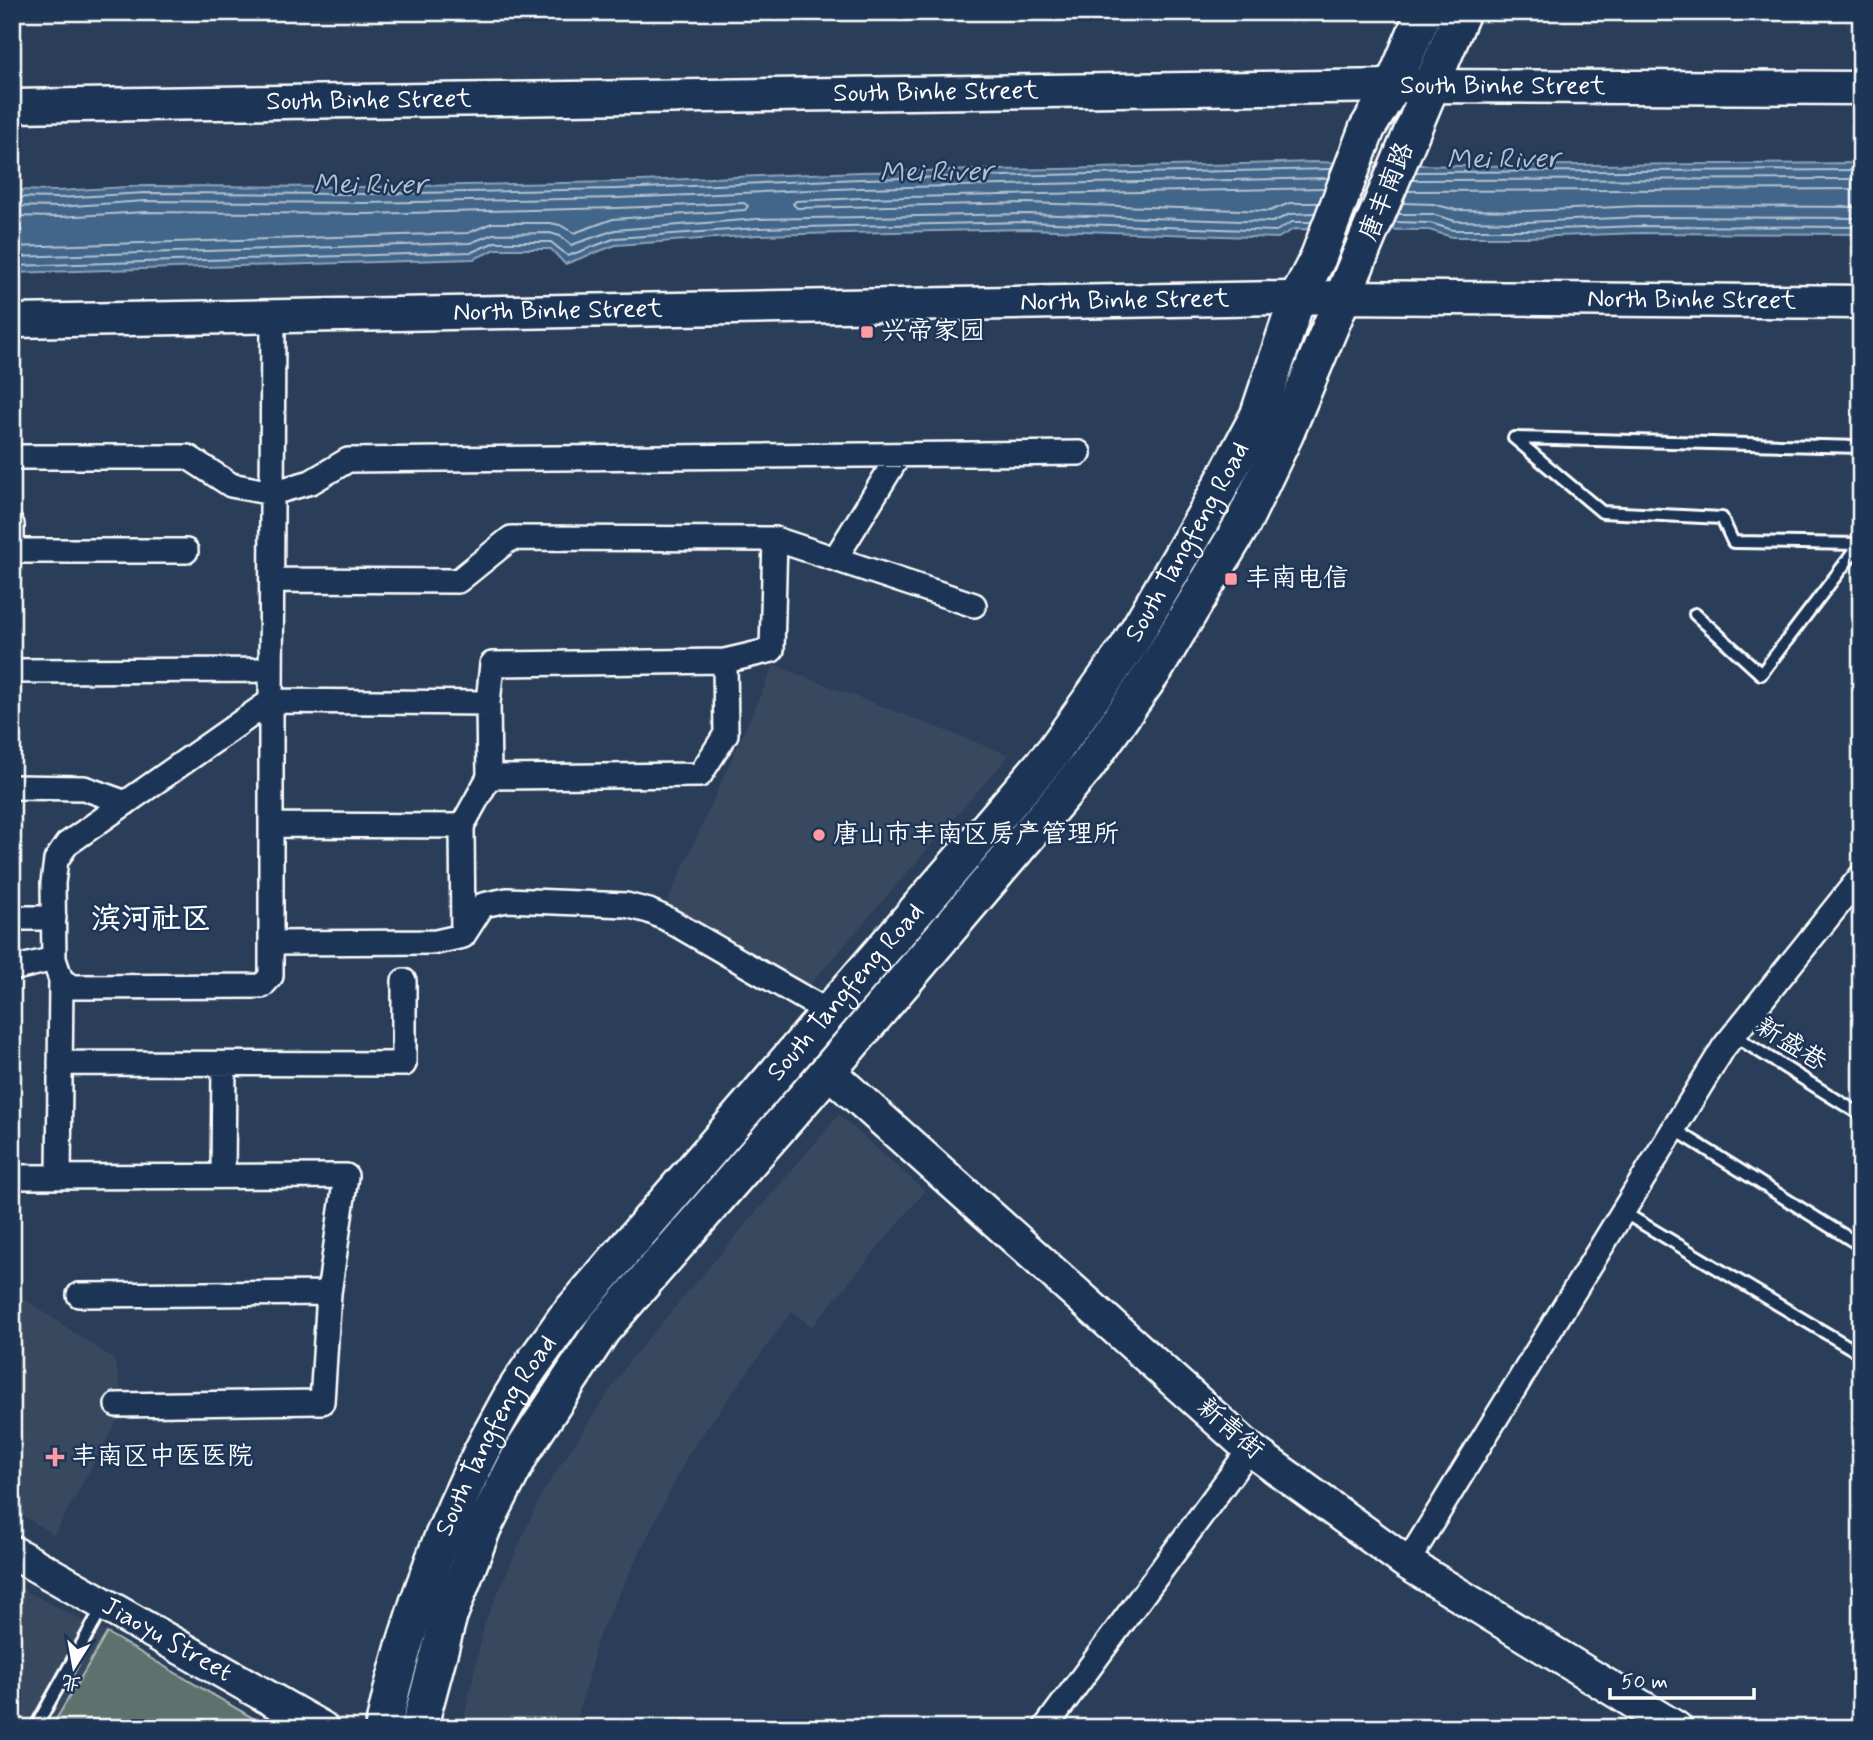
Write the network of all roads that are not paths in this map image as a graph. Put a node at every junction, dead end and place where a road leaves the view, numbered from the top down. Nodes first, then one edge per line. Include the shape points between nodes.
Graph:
1 (1424, 12) edge
2 (1462, 12) edge
3 (1393, 86) junction
4 (1431, 86) junction
5 (1861, 88) edge
6 (12, 106) edge
7 (1318, 258) joint
8 (1359, 259) joint
9 (1341, 297) junction
10 (1297, 299) junction
11 (1861, 302) edge
12 (273, 318) junction
13 (12, 321) edge
14 (1861, 447) edge
15 (1079, 453) dead end
16 (899, 454) junction
17 (12, 457) edge
18 (272, 493) junction
19 (12, 525) edge
20 (775, 539) junction
21 (1860, 544) edge
22 (13, 551) edge
23 (186, 551) dead end
24 (835, 559) junction
25 (272, 580) junction
26 (974, 605) dead end
27 (1695, 614) dead end
28 (725, 661) junction
29 (271, 670) junction
30 (12, 671) edge
31 (271, 701) junction
32 (488, 703) junction
33 (489, 777) junction
34 (12, 787) edge
35 (126, 803) junction
36 (271, 825) junction
37 (462, 827) junction
38 (1861, 877) edge
39 (12, 918) edge
40 (54, 918) junction
41 (463, 936) junction
42 (271, 943) junction
43 (58, 969) junction
44 (12, 970) edge
45 (404, 981) dead end
46 (830, 1013) junction
47 (1733, 1035) junction
48 (60, 1063) junction
49 (224, 1064) junction
50 (828, 1071) junction
51 (1861, 1115) edge
52 (1674, 1129) junction
53 (223, 1176) junction
54 (12, 1177) edge
55 (59, 1177) junction
56 (1623, 1212) junction
57 (1861, 1246) edge
58 (329, 1293) junction
59 (79, 1295) dead end
60 (1861, 1354) edge
61 (117, 1405) dead end
62 (1250, 1449) junction
63 (12, 1552) edge
64 (1407, 1563) junction
65 (104, 1604) junction
66 (35, 1728) edge
67 (322, 1728) edge
68 (383, 1728) edge
69 (419, 1728) edge
70 (1045, 1728) edge
71 (1676, 1728) edge

1 - 3 main road
2 - 4 main road
3 - 4 street, South Binhe Street
3 - 6 street, South Binhe Street
3 - 7 main road, 唐丰南路 via 1367,129
4 - 5 street, South Binhe Street
4 - 8 main road, 唐丰南路
7 - 10 main road, South Tangfeng Road
8 - 9 main road, South Tangfeng Road
9 - 10 street, North Binhe Street
9 - 11 street, North Binhe Street
9 - 50 main road, South Tangfeng Road via 1285,435 1242,525 1156,668 1087,766
10 - 12 street, North Binhe Street
10 - 46 main road, South Tangfeng Road via 1258,416 1128,647 1054,751
12 - 13 street, North Binhe Street
12 - 18 street
14 - 21 lane via 1514,438 1602,512 1722,517 1733,542
15 - 16 street
16 - 18 street via 348,460 311,482
16 - 24 street
17 - 18 street via 188,457 231,485
18 - 25 street
19 - 22 street
20 - 24 street
20 - 25 street via 511,538 458,582
20 - 28 street via 772,650
21 - 27 lane via 1761,674
22 - 23 street
24 - 26 street
25 - 29 street
28 - 32 street via 492,664
28 - 33 street via 726,734 701,775
29 - 30 street
29 - 31 street
31 - 32 street
31 - 35 street
31 - 36 street
32 - 33 street
33 - 37 street
34 - 35 street via 84,788
35 - 40 street via 67,845 56,860
36 - 37 street
36 - 42 street
37 - 41 street
38 - 47 street
39 - 40 street
40 - 43 street
41 - 42 street via 436,942
41 - 46 street via 483,905 507,900 626,905 667,919
42 - 43 street via 271,976 262,986 72,987
43 - 44 street
43 - 48 street
45 - 49 street via 404,1064
46 - 68 main road, South Tangfeng Road via 564,1320 508,1403 467,1484 418,1600
47 - 51 lane, 新盛巷
47 - 52 street
48 - 49 street
48 - 55 street
49 - 53 street
50 - 62 street, 新青街
50 - 69 main road, South Tangfeng Road via 603,1329 522,1452 483,1528 449,1616
52 - 56 street
52 - 57 lane
53 - 55 street
53 - 58 street via 346,1176
54 - 55 street
56 - 60 lane
56 - 64 street
58 - 59 street
58 - 61 street via 322,1402
62 - 64 street, 新青街
62 - 70 street
63 - 65 street, Jiaoyu Street
64 - 71 street, 新青街
65 - 66 lane
65 - 67 street, Jiaoyu Street

